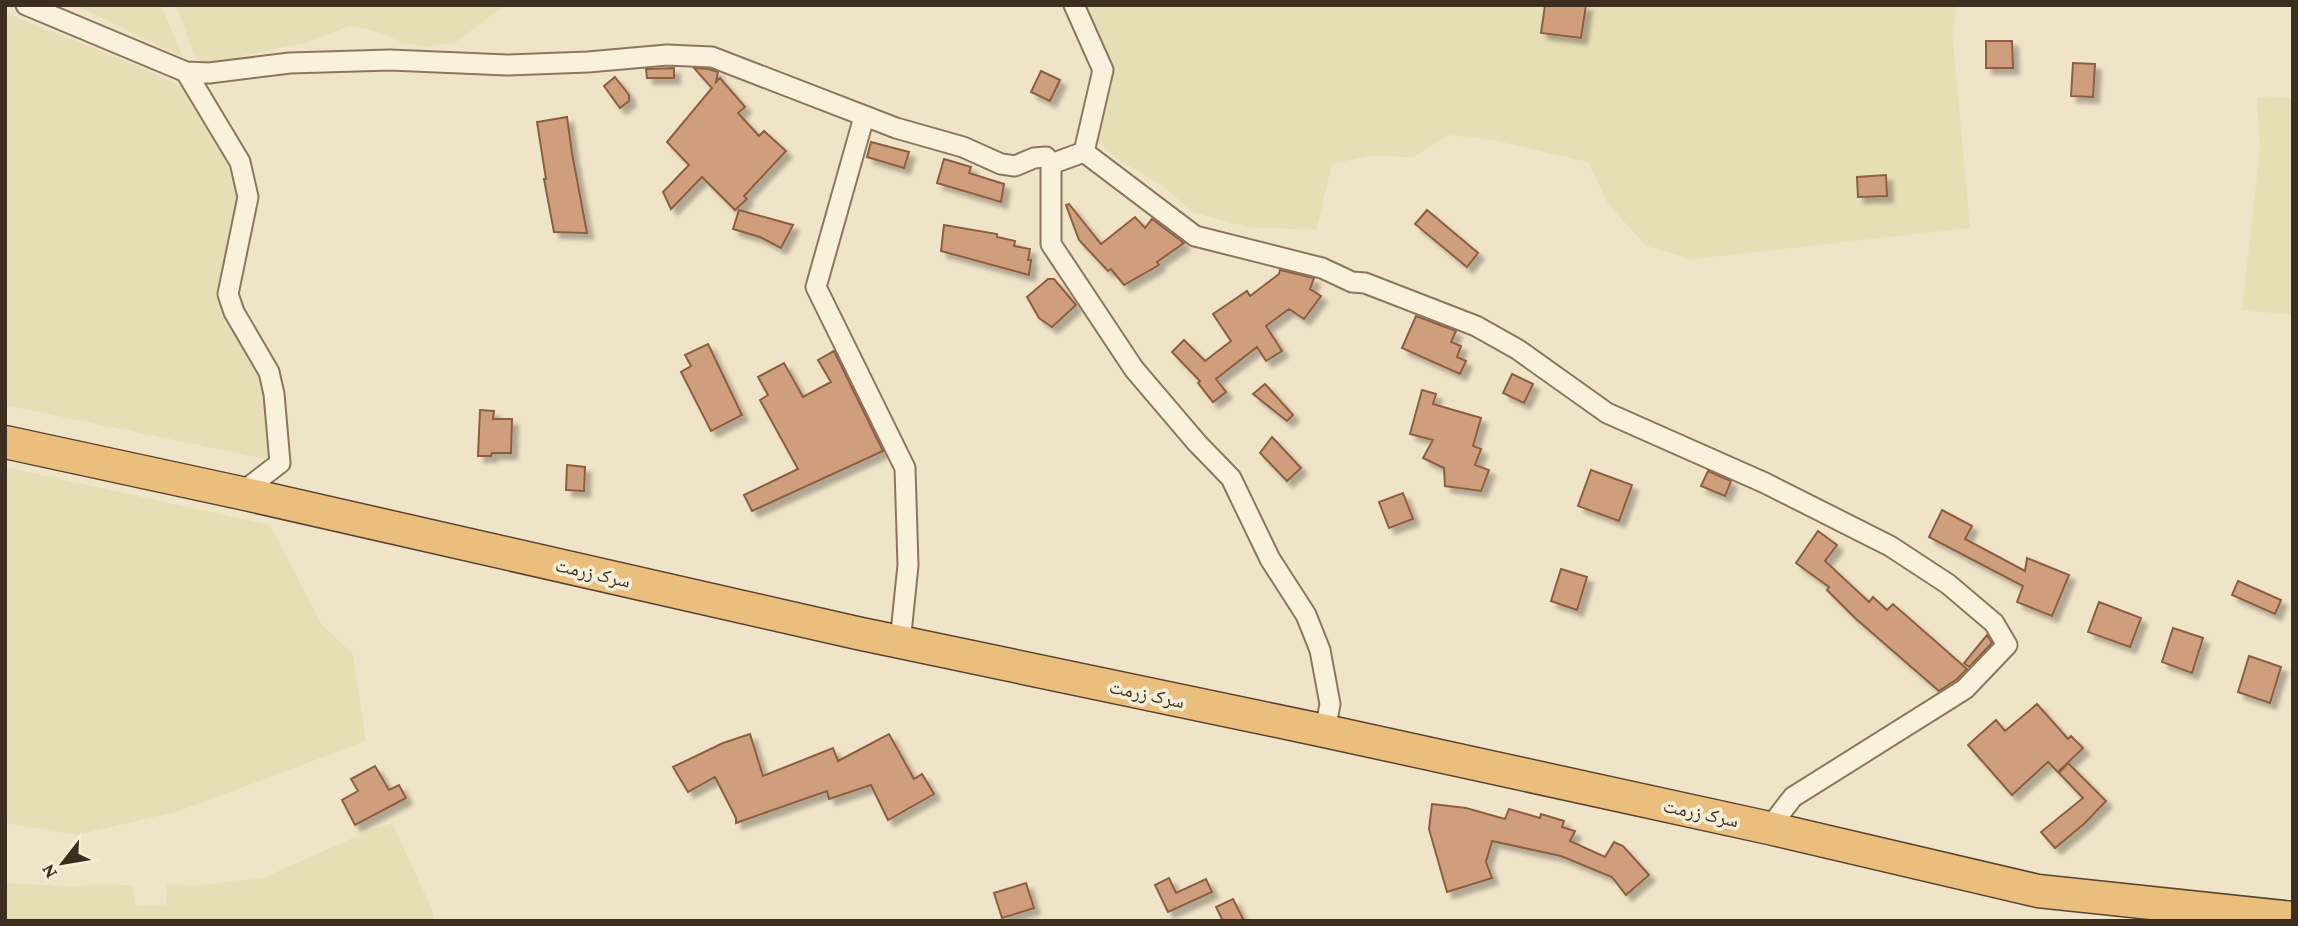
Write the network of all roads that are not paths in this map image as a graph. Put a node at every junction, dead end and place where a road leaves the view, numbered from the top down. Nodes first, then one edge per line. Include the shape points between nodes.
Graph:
1 (26, 5) edge
2 (1074, 5) edge
3 (186, 72) junction
4 (864, 117) junction
5 (1084, 152) junction
6 (1051, 164) junction
7 (5, 442) edge
8 (241, 493) junction
9 (900, 643) junction
10 (1325, 732) junction
11 (1769, 828) junction
12 (2293, 918) edge

1 - 3 street
2 - 5 street via 1103,70
3 - 4 street via 390,60 507,65 667,55 712,57
3 - 8 street via 240,162 248,197 228,294 269,372 274,394 280,463
4 - 6 street via 963,147 1001,164 1015,166 1046,156
4 - 9 street via 816,287 905,468 908,565
5 - 6 street
5 - 11 street via 1195,236 1322,268 1476,326 1517,349 1607,413 1765,483 1890,546 1948,584 1994,623 2007,645 1965,690 1793,797
6 - 10 street via 1051,244 1134,369 1231,478 1270,559 1306,615 1320,650 1330,704
7 - 8 highway, سرک زرمت
8 - 9 highway, سرک زرمت
9 - 10 highway, سرک زرمت
10 - 11 highway, سرک زرمت
11 - 12 highway, سرک زرمت via 2038,891

